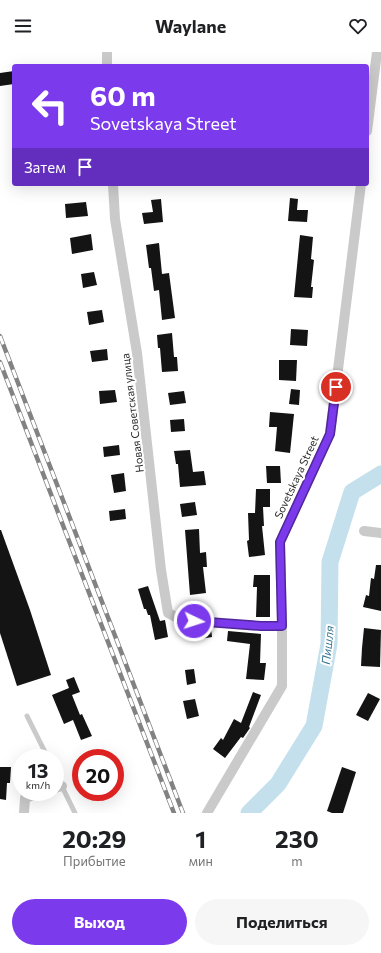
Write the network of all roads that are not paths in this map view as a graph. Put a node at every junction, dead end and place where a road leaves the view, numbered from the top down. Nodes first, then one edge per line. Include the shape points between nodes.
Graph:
1 (107, 52) edge
2 (377, 52) edge
3 (107, 64) edge
4 (369, 115) edge
5 (113, 186) edge
6 (360, 186) edge
7 (364, 531) dead end
8 (381, 533) edge
9 (194, 621) joint
10 (282, 626) junction
11 (27, 716) dead end
12 (44, 749) edge
13 (64, 796) edge
14 (25, 801) edge
15 (24, 813) edge
16 (75, 813) edge
17 (207, 813) edge

1 - 3 street
2 - 4 street
5 - 9 street, Новая Советская улица via 115,219 137,353 168,613
6 - 10 street, Sovetskaya Street via 330,434 280,542
7 - 8 street
9 - 10 lane
10 - 17 street, Sovetskaya Street via 282,686
11 - 12 lane
13 - 16 lane
14 - 15 street

